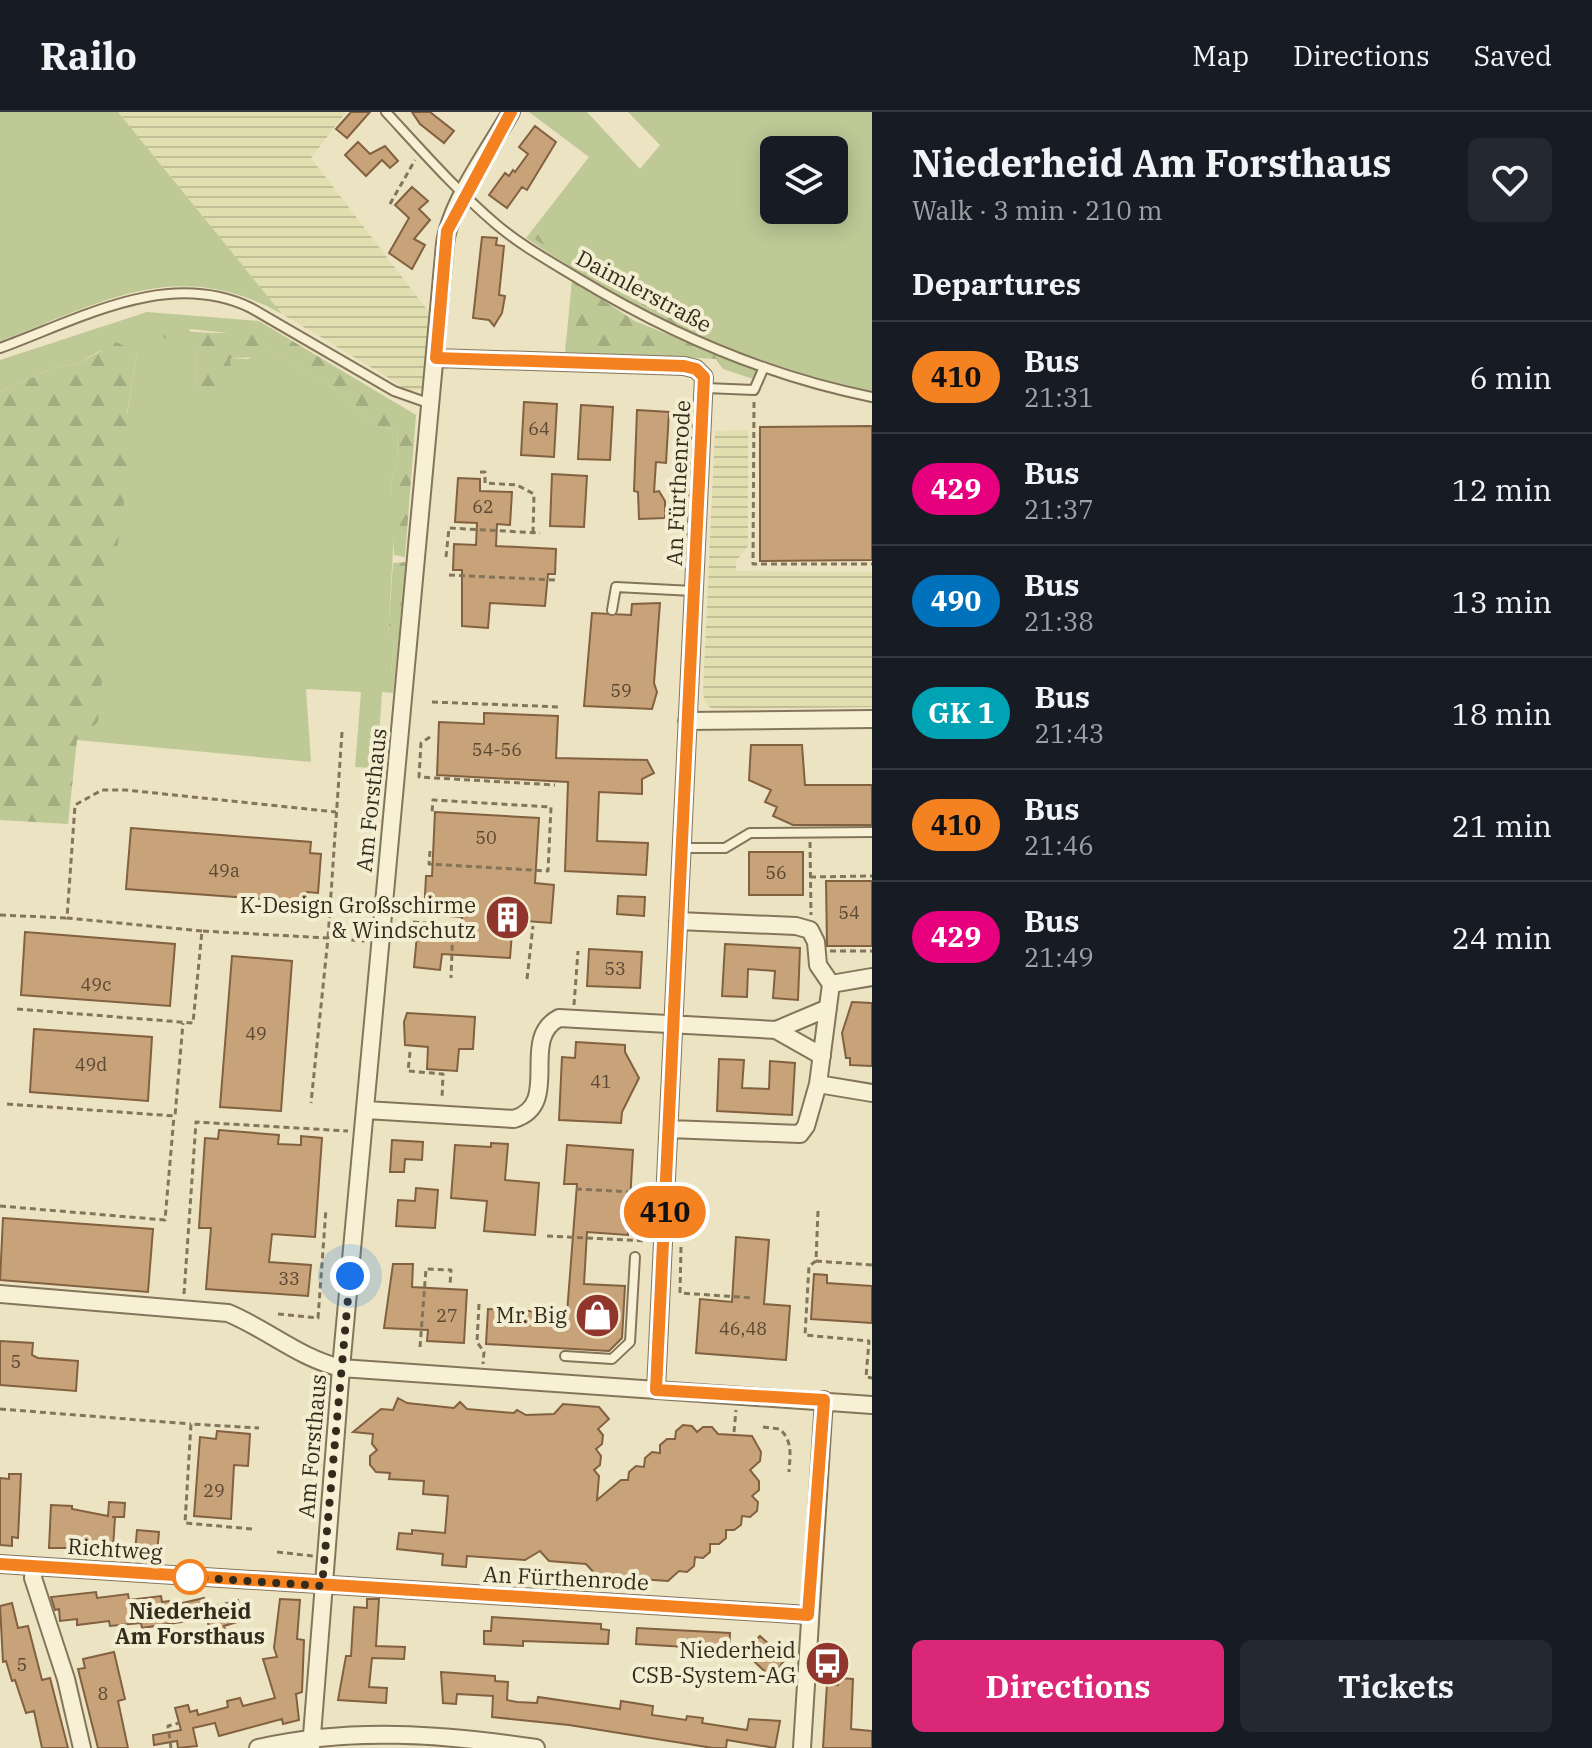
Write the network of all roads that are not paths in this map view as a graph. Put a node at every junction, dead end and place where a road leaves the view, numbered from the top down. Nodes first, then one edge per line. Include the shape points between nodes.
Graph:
1 (386, 112) edge
2 (511, 112) edge
3 (464, 196) junction
4 (0, 348) edge
5 (436, 358) junction
6 (764, 367) junction
7 (706, 388) junction
8 (872, 397) edge
9 (432, 404) junction
10 (694, 591) junction
11 (612, 610) dead end
12 (872, 719) edge
13 (687, 721) junction
14 (872, 832) edge
15 (681, 848) junction
16 (678, 921) junction
17 (872, 977) edge
18 (831, 984) junction
19 (828, 1008) junction
20 (674, 1024) junction
21 (776, 1030) junction
22 (822, 1056) junction
23 (818, 1084) junction
24 (872, 1093) edge
25 (366, 1110) junction
26 (669, 1129) junction
27 (635, 1257) dead end
28 (0, 1294) edge
29 (565, 1356) dead end
30 (341, 1368) junction
31 (656, 1390) junction
32 (824, 1400) junction
33 (872, 1405) edge
34 (0, 1564) edge
35 (34, 1566) junction
36 (322, 1586) junction
37 (808, 1615) junction
38 (311, 1743) edge
39 (82, 1748) edge
40 (258, 1748) edge
41 (536, 1748) edge
42 (802, 1748) edge

1 - 3 lane, Daimlerstraße
2 - 3 street, Am Forsthaus
3 - 5 street, Am Forsthaus via 447,231
3 - 6 lane, Daimlerstraße via 522,243 636,313
4 - 9 lane via 149,294 204,293 229,297 394,391
5 - 7 street, An Fürthenrode via 684,366 701,372
5 - 9 street, Am Forsthaus
6 - 7 lane via 754,390
6 - 8 lane, Daimlerstraße
7 - 10 street, An Fürthenrode
9 - 25 street, Am Forsthaus
10 - 11 lane via 616,587
10 - 13 street, An Fürthenrode
12 - 13 street
13 - 15 street, An Fürthenrode
14 - 15 lane via 750,833 725,848
15 - 16 street, An Fürthenrode
16 - 18 street via 810,930 819,951 818,965
16 - 20 street, An Fürthenrode
17 - 18 street
18 - 19 street
19 - 21 street
19 - 22 street
20 - 21 street
20 - 25 street via 559,1018 542,1039 535,1107 514,1119
20 - 26 street, An Fürthenrode
21 - 22 street
22 - 23 street
23 - 24 street
23 - 26 street via 800,1134
25 - 30 street, Am Forsthaus
26 - 31 street, An Fürthenrode
27 - 29 lane via 630,1342 612,1359
28 - 30 street via 228,1313 306,1356
30 - 31 street
30 - 36 street, Am Forsthaus
31 - 32 street
32 - 33 street
32 - 37 street
34 - 35 street, Richtweg
35 - 36 street, Richtweg
35 - 39 street via 33,1578
36 - 37 street, An Fürthenrode
36 - 38 street, Am Forsthaus
37 - 42 street
38 - 40 street
38 - 41 street via 366,1733 449,1736

